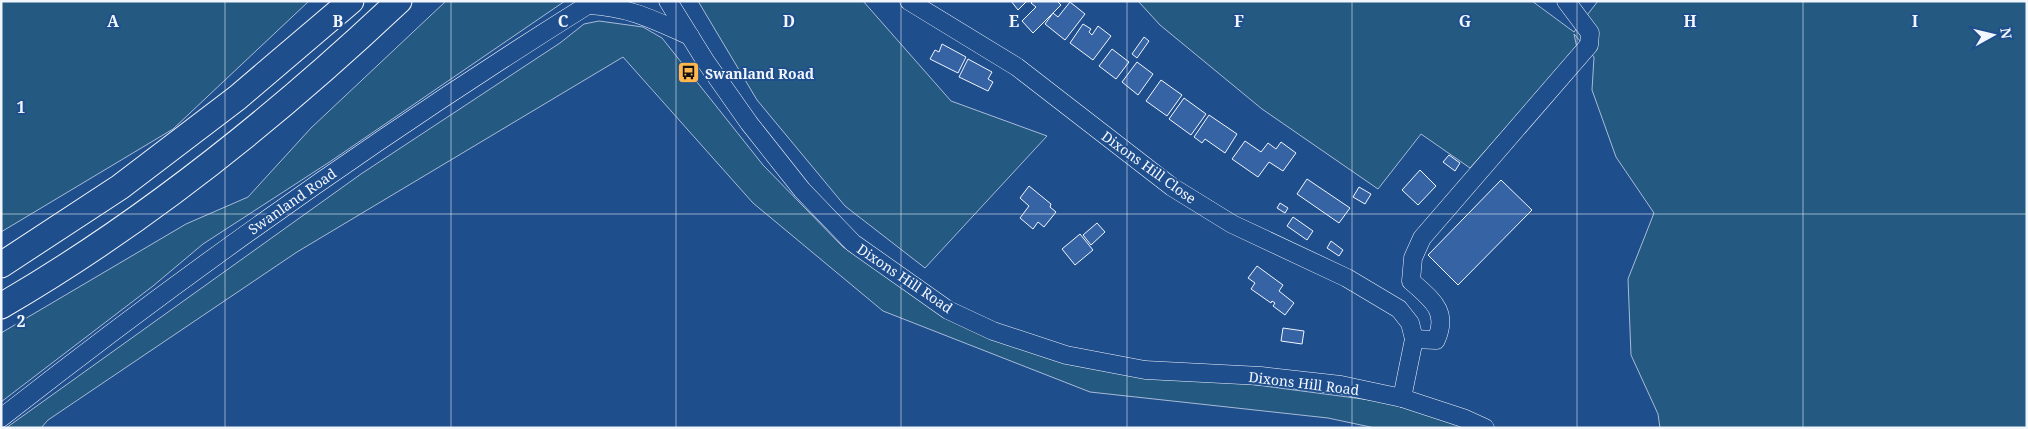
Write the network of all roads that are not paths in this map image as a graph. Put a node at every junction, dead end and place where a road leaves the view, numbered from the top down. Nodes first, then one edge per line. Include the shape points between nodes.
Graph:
1 (351, 1) edge
2 (398, 1) edge
3 (668, 1) edge
4 (908, 1) edge
5 (1566, 1) edge
6 (592, 3) edge
7 (690, 36) junction
8 (1, 265) edge
9 (1, 306) edge
10 (1414, 339) junction
11 (1402, 398) junction
12 (1, 418) edge
13 (1485, 428) edge

1 - 8 highway via 236,98 120,187
2 - 9 highway via 343,54 243,138 150,208 40,284
3 - 7 street, Dixons Hill Road
4 - 10 street, Dixons Hill Close via 1017,66 1172,187 1232,224 1346,278 1399,309 1410,324
5 - 10 street via 1590,33 1589,45 1422,238 1413,258 1412,281 1430,298 1441,316 1441,330 1436,340
6 - 7 street via 637,13
6 - 12 street, Swanland Road via 358,155 86,351
7 - 11 street, Dixons Hill Road via 749,123 802,190 853,243 948,310 993,331 1083,358 1145,370 1261,376 1341,385
10 - 11 street
11 - 13 street, Dixons Hill Road

